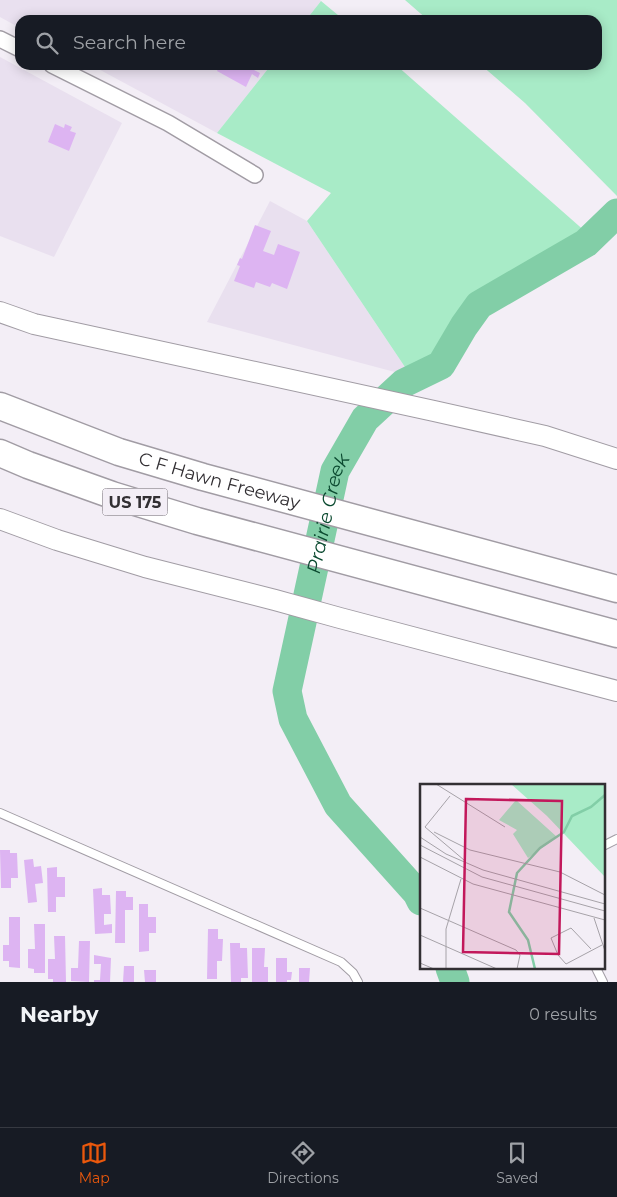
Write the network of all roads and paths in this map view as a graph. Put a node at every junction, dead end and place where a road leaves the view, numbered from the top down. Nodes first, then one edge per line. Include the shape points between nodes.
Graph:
1 (0, 39) edge
2 (15, 46) edge
3 (62, 70) edge
4 (255, 175) dead end
5 (0, 312) edge
6 (0, 396) edge
7 (11, 411) edge
8 (0, 453) edge
9 (617, 459) edge
10 (0, 519) edge
11 (617, 589) edge
12 (617, 634) edge
13 (617, 691) edge
14 (0, 813) edge
15 (617, 839) edge
16 (604, 846) edge
17 (597, 970) edge
18 (358, 982) edge
19 (603, 982) edge

1 - 2 street
3 - 4 street via 168,122
5 - 9 main road via 34,324 545,436
6 - 7 highway
7 - 11 highway, C F Hawn Freeway / US 175 via 119,452 203,477
8 - 12 highway, US 175 via 112,495 197,521
10 - 13 main road via 145,567
14 - 18 lane via 341,962
15 - 16 lane
17 - 19 lane

